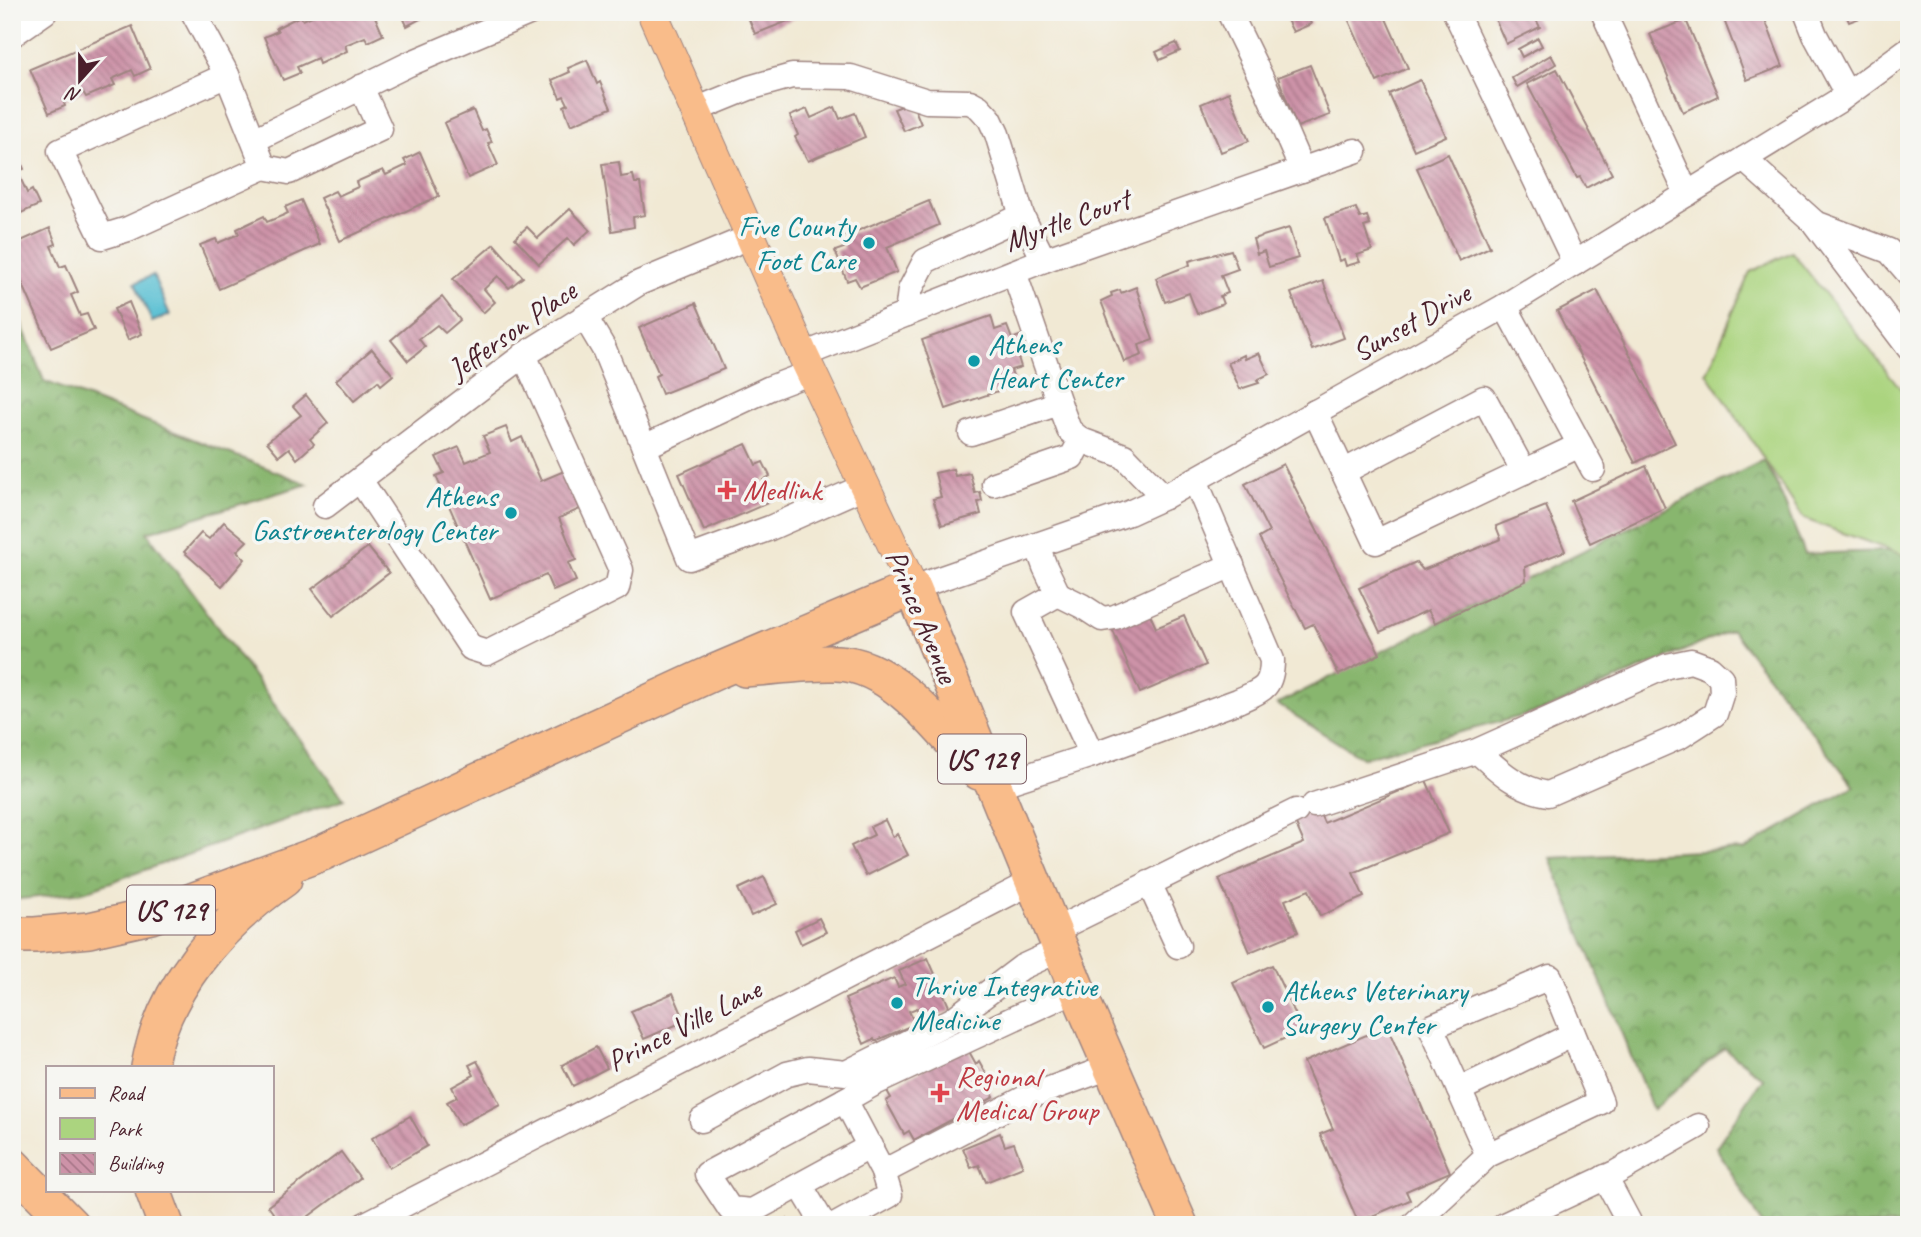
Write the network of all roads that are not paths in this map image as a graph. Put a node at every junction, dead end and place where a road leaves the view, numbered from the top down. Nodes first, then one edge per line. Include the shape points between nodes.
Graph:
1 (45, 12) edge
2 (193, 12) edge
3 (531, 12) edge
4 (652, 12) edge
5 (1229, 12) edge
6 (1455, 12) edge
7 (1603, 12) edge
8 (1806, 12) edge
9 (12, 35) edge
10 (1909, 49) edge
11 (227, 75) junction
12 (362, 87) junction
13 (1847, 94) junction
14 (695, 110) junction
15 (254, 140) junction
16 (1355, 151) dead end
17 (1744, 159) junction
18 (264, 167) junction
19 (1302, 170) junction
20 (1687, 194) junction
21 (1022, 216) junction
22 (1815, 223) junction
23 (752, 236) junction
24 (1899, 255) edge
25 (1044, 260) junction
26 (1575, 263) junction
27 (1014, 272) junction
28 (1909, 274) edge
29 (1505, 306) junction
30 (907, 314) junction
31 (585, 317) junction
32 (1909, 348) edge
33 (524, 355) junction
34 (807, 363) junction
35 (1059, 403) junction
36 (1315, 412) junction
37 (971, 433) dead end
38 (1081, 440) junction
39 (1580, 445) junction
40 (644, 447) junction
41 (1593, 468) dead end
42 (1343, 472) junction
43 (1524, 472) junction
44 (360, 480) junction
45 (1195, 480) junction
46 (994, 484) dead end
47 (866, 486) junction
48 (1164, 497) junction
49 (325, 506) dead end
50 (1037, 545) junction
51 (1233, 565) junction
52 (913, 587) junction
53 (1058, 594) junction
54 (717, 671) junction
55 (1477, 751) junction
56 (1092, 755) junction
57 (993, 787) junction
58 (322, 853) junction
59 (1032, 882) junction
60 (1149, 883) junction
61 (12, 935) edge
62 (1057, 940) junction
63 (1178, 946) dead end
64 (1077, 989) junction
65 (1572, 1035) junction
66 (149, 1066) edge
67 (1110, 1067) junction
68 (1459, 1090) junction
69 (845, 1100) junction
70 (702, 1120) dead end
71 (1698, 1126) dead end
72 (871, 1146) junction
73 (1488, 1156) junction
74 (12, 1165) edge
75 (883, 1172) junction
76 (1605, 1177) junction
77 (800, 1185) junction
78 (154, 1192) edge
79 (1510, 1223) edge
80 (71, 1225) edge
81 (166, 1225) edge
82 (364, 1225) edge
83 (824, 1225) edge
84 (836, 1225) edge
85 (1180, 1225) edge
86 (1413, 1225) edge
87 (1625, 1225) edge

1 - 9 street
2 - 11 street
3 - 12 street
4 - 14 main road, Prince Avenue
5 - 19 street
6 - 26 street
7 - 20 street
8 - 13 street
10 - 13 street, Sunset Drive
11 - 15 street
11 - 18 street via 60,151 102,237
12 - 15 street
12 - 18 street via 380,129 289,172
13 - 17 street, Sunset Drive
14 - 21 street via 792,76 851,77 927,100 970,102 990,119 997,134
14 - 23 main road, Prince Avenue
15 - 18 street
16 - 19 street, Myrtle Court
17 - 20 street, Sunset Drive
17 - 22 street
19 - 25 street, Myrtle Court
20 - 26 street, Sunset Drive
21 - 25 street
21 - 30 street via 925,261 910,290
22 - 24 street
22 - 32 street
23 - 31 street, Jefferson Place via 639,283
23 - 34 main road, Prince Avenue
24 - 28 street
25 - 27 street, Myrtle Court
26 - 29 street, Sunset Drive
27 - 30 street, Myrtle Court
27 - 35 street
29 - 36 street, Sunset Drive
29 - 39 street
30 - 34 street, Myrtle Court
31 - 33 street, Jefferson Place
31 - 40 street via 604,349
33 - 44 street, Jefferson Place
33 - 44 street via 621,570 617,588 487,653 471,648
34 - 40 street, Myrtle Court via 770,388
34 - 47 main road, Prince Avenue
35 - 37 street
35 - 38 street via 1069,430
36 - 42 street
36 - 45 street, Sunset Drive
38 - 46 street via 1072,457
38 - 48 street via 1124,456
39 - 41 street
39 - 43 street
40 - 47 street via 689,558
42 - 43 street via 1376,542
42 - 43 street via 1484,398
44 - 49 street, Jefferson Place
45 - 48 street, Sunset Drive
45 - 51 street
47 - 52 main road, Prince Avenue
48 - 50 street, Sunset Drive
50 - 52 street, Sunset Drive
50 - 53 street
51 - 53 street via 1115,617 1102,619
51 - 56 street via 1272,660 1272,677 1261,691 1238,701
52 - 54 highway, US 129
52 - 57 highway, Prince Avenue / US 129
53 - 56 street via 1026,612
54 - 57 highway via 839,663 874,672 901,689
54 - 58 highway, US 129
55 - 55 street via 1504,776 1530,791 1548,794 1682,736 1715,714 1721,678 1690,661 1667,666
55 - 60 street via 1305,808
56 - 57 street
57 - 59 highway, Prince Avenue / US 129
58 - 61 highway, US 129 via 151,916 89,930
58 - 66 highway via 270,889 209,944 162,1019
59 - 62 highway, Prince Avenue / US 129
59 - 82 street, Prince Ville Lane
60 - 62 street
60 - 63 street
62 - 64 highway, Prince Avenue / US 129
62 - 70 street via 952,1020 846,1073 808,1069 787,1074
64 - 67 highway, Prince Avenue / US 129
64 - 69 street
65 - 68 street
65 - 68 street via 1550,977 1431,1027
65 - 73 street via 1601,1102
67 - 75 street via 1025,1098
67 - 85 highway, Prince Avenue / US 129
68 - 73 street
69 - 72 street
69 - 77 street via 707,1174 730,1209 751,1212
71 - 76 street
72 - 75 street
72 - 77 street
73 - 86 street
74 - 80 highway
75 - 84 street via 890,1195
76 - 79 street
76 - 87 street via 1629,1222
77 - 83 street
78 - 81 highway

